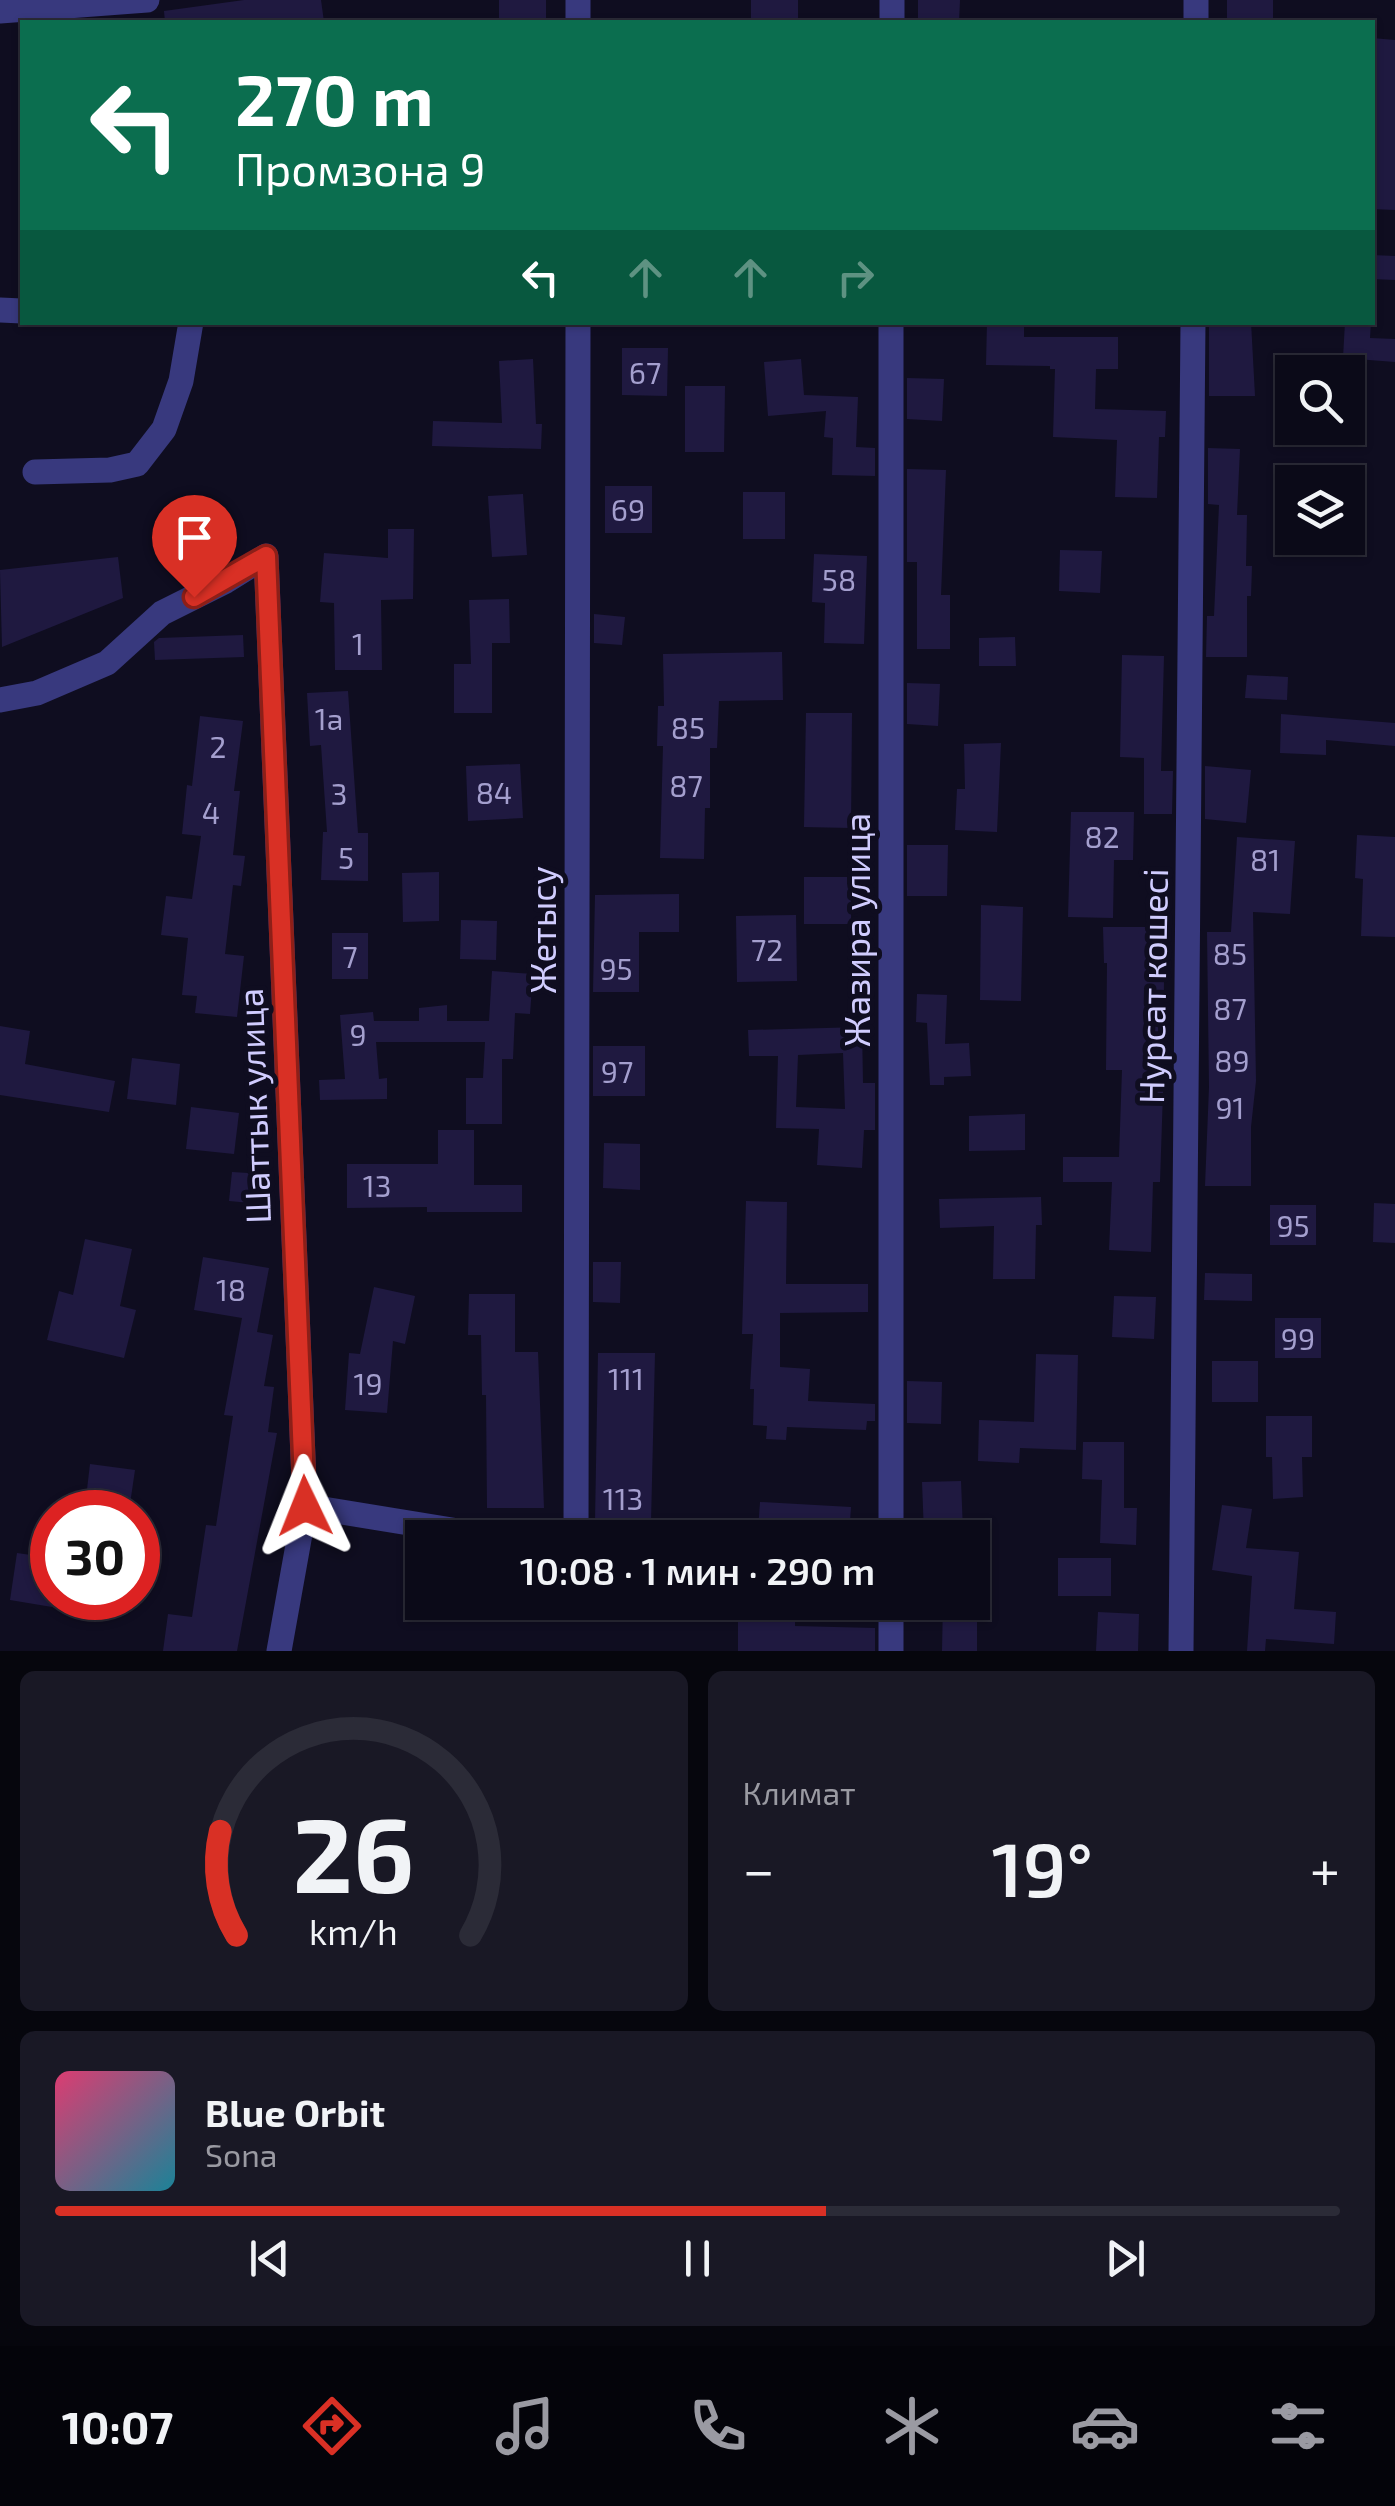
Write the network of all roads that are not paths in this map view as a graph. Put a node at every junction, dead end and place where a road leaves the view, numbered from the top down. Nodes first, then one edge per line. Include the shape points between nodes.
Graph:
1 (147, 0) edge
2 (0, 10) edge
3 (190, 325) edge
4 (578, 325) edge
5 (892, 325) edge
6 (1193, 325) edge
7 (35, 472) dead end
8 (0, 700) edge
9 (305, 1506) junction
10 (576, 1520) edge
11 (891, 1520) edge
12 (405, 1522) edge
13 (890, 1620) edge
14 (280, 1651) edge
15 (890, 1651) edge
16 (1181, 1651) edge

1 - 2 street
3 - 7 street via 164,428 137,464
4 - 10 street, Жетысу
5 - 11 street, Жазира улица
6 - 16 street, Нурсат кошесi
8 - 9 street, Шаттык улица via 37,694 107,663 162,613 266,556
9 - 12 street
9 - 14 street, Шаттык улица
13 - 15 street

